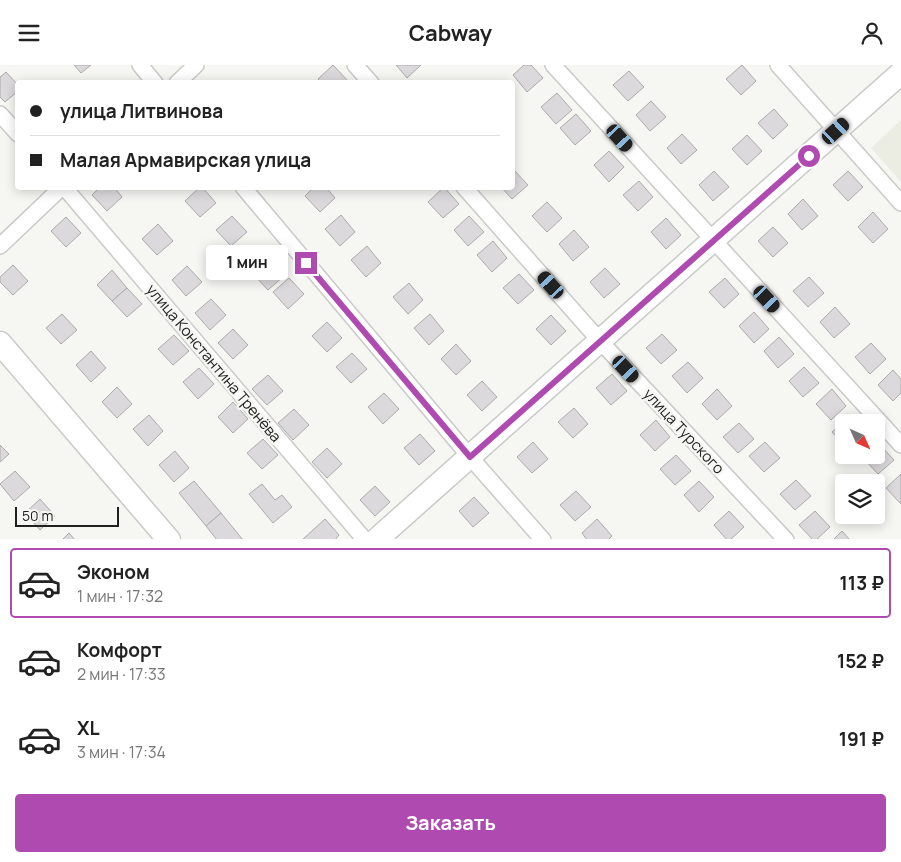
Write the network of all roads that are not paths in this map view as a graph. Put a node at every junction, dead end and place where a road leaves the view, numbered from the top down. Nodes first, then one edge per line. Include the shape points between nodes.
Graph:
1 (140, 65) edge
2 (196, 65) edge
3 (355, 65) edge
4 (553, 65) edge
5 (778, 65) edge
6 (901, 73) edge
7 (152, 80) edge
8 (180, 80) edge
9 (368, 80) edge
10 (0, 114) edge
11 (15, 131) edge
12 (836, 131) junction
13 (60, 190) edge
14 (66, 190) edge
15 (246, 190) edge
16 (467, 190) edge
17 (901, 203) edge
18 (713, 240) junction
19 (0, 246) edge
20 (600, 341) junction
21 (0, 343) edge
22 (901, 445) edge
23 (470, 457) junction
24 (169, 539) edge
25 (365, 539) edge
26 (376, 539) edge
27 (543, 539) edge
28 (786, 539) edge

1 - 7 street
2 - 8 street
3 - 9 street
4 - 18 street
5 - 12 street
6 - 12 street
10 - 11 street
12 - 17 street
12 - 18 street
13 - 19 street
14 - 25 street, улица Константина Тренёва
15 - 23 street
16 - 20 street, улица Турского
18 - 20 street
18 - 22 street
20 - 23 street
20 - 28 street, улица Турского
21 - 24 street
23 - 26 street
23 - 27 street

